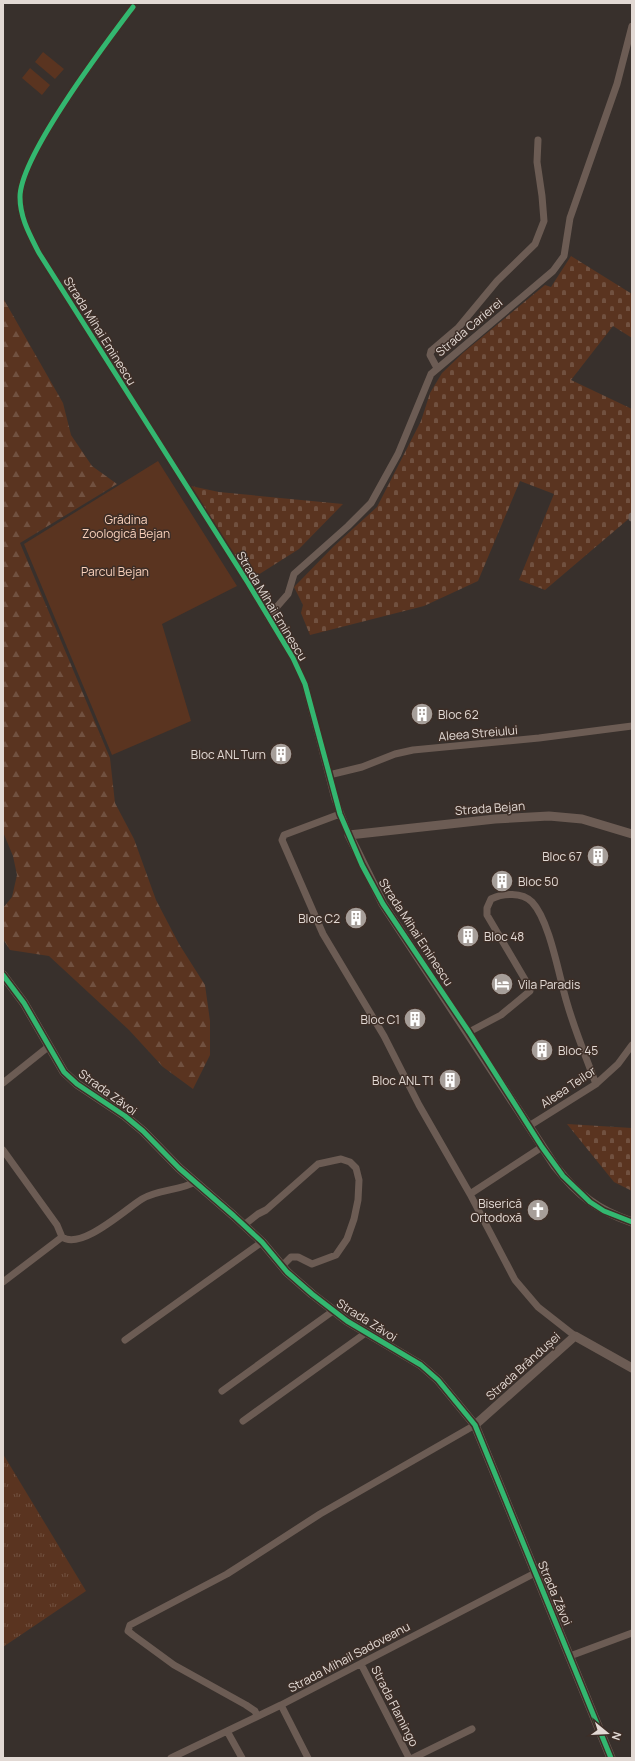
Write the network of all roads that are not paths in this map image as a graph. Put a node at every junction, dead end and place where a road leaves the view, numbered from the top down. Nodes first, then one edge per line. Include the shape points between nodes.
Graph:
1 (133, 7) dead end
2 (632, 26) edge
3 (538, 140) dead end
4 (437, 368) junction
5 (268, 617) junction
6 (632, 726) edge
7 (329, 775) junction
8 (340, 814) junction
9 (349, 834) junction
10 (632, 834) edge
11 (4, 977) edge
12 (469, 1032) junction
13 (632, 1045) edge
14 (48, 1047) junction
15 (3, 1083) edge
16 (596, 1084) junction
17 (529, 1126) junction
18 (542, 1147) junction
19 (3, 1150) edge
20 (195, 1182) junction
21 (470, 1194) junction
22 (632, 1222) edge
23 (244, 1225) junction
24 (62, 1237) junction
25 (262, 1242) junction
26 (282, 1266) junction
27 (3, 1282) edge
28 (333, 1311) junction
29 (367, 1332) junction
30 (575, 1336) junction
31 (125, 1340) dead end
32 (632, 1368) edge
33 (222, 1391) dead end
34 (243, 1421) dead end
35 (475, 1425) junction
36 (535, 1573) junction
37 (632, 1633) edge
38 (570, 1656) junction
39 (362, 1664) junction
40 (281, 1705) junction
41 (257, 1716) junction
42 (472, 1729) dead end
43 (227, 1731) junction
44 (171, 1758) edge
45 (242, 1758) edge
46 (308, 1758) edge
47 (409, 1758) edge
48 (413, 1758) edge
49 (612, 1758) edge

1 - 5 street, Strada Mihai Eminescu via 57,116 30,162 20,195 21,214 39,254
2 - 4 street, Strada Carierei via 617,84 570,218 564,256 553,271
3 - 4 street via 537,162 544,221 535,244 497,281 458,328 431,351 430,355
4 - 5 street, Strada Carierei via 428,380 398,454 371,503 294,574 288,594
5 - 7 street, Strada Mihai Eminescu via 293,658 305,684
6 - 7 street, Aleea Streiului via 413,750
7 - 8 street, Strada Mihai Eminescu
8 - 9 street, Strada Mihai Eminescu
8 - 21 street via 284,835 284,846 323,934 384,1036 419,1105
9 - 10 street, Strada Bejan via 495,818 548,816 582,819
9 - 12 street, Strada Mihai Eminescu via 383,904
11 - 14 street, Strada Zăvoi via 24,1003
12 - 16 street via 500,1015 530,991 487,915 491,899 497,896 524,897 535,907 545,926 567,1005
12 - 17 street, Strada Mihai Eminescu
13 - 16 street, Aleea Teilor via 618,1064
14 - 15 street
14 - 20 street, Strada Zăvoi via 64,1072 77,1084 125,1116
16 - 17 street, Aleea Teilor
17 - 18 street, Strada Mihai Eminescu
18 - 21 street
18 - 22 street, Strada Mihai Eminescu via 563,1176 590,1202 604,1211
19 - 24 street via 57,1225
20 - 23 street, Strada Zăvoi
20 - 24 street via 143,1198 94,1233 69,1240
21 - 30 street via 515,1280 538,1307
23 - 25 street, Strada Zăvoi
23 - 26 street via 266,1210 318,1164 341,1159 353,1165 359,1176 358,1200 351,1230 340,1252 312,1264 298,1257 291,1257
24 - 27 street
25 - 26 street, Strada Zăvoi
25 - 31 street
26 - 28 street, Strada Zăvoi
28 - 29 street, Strada Zăvoi
28 - 33 street
29 - 34 street
29 - 35 street, Strada Zăvoi via 421,1365 443,1385
30 - 32 street, Strada Brândușei
30 - 35 street, Strada Brândușei
35 - 36 street, Strada Zăvoi
35 - 41 street via 320,1514 227,1574 130,1625 128,1631 133,1635 186,1672 246,1705 255,1711
36 - 38 street, Strada Zăvoi
36 - 39 street, Strada Mihail Sadoveanu
37 - 38 street
38 - 49 street, Strada Zăvoi
39 - 40 street, Strada Mihail Sadoveanu
39 - 47 street, Strada Flamingo
40 - 41 street, Strada Mihail Sadoveanu
40 - 46 street
41 - 43 street, Strada Mihail Sadoveanu
42 - 48 street
43 - 44 street, Strada Mihail Sadoveanu
43 - 45 street

